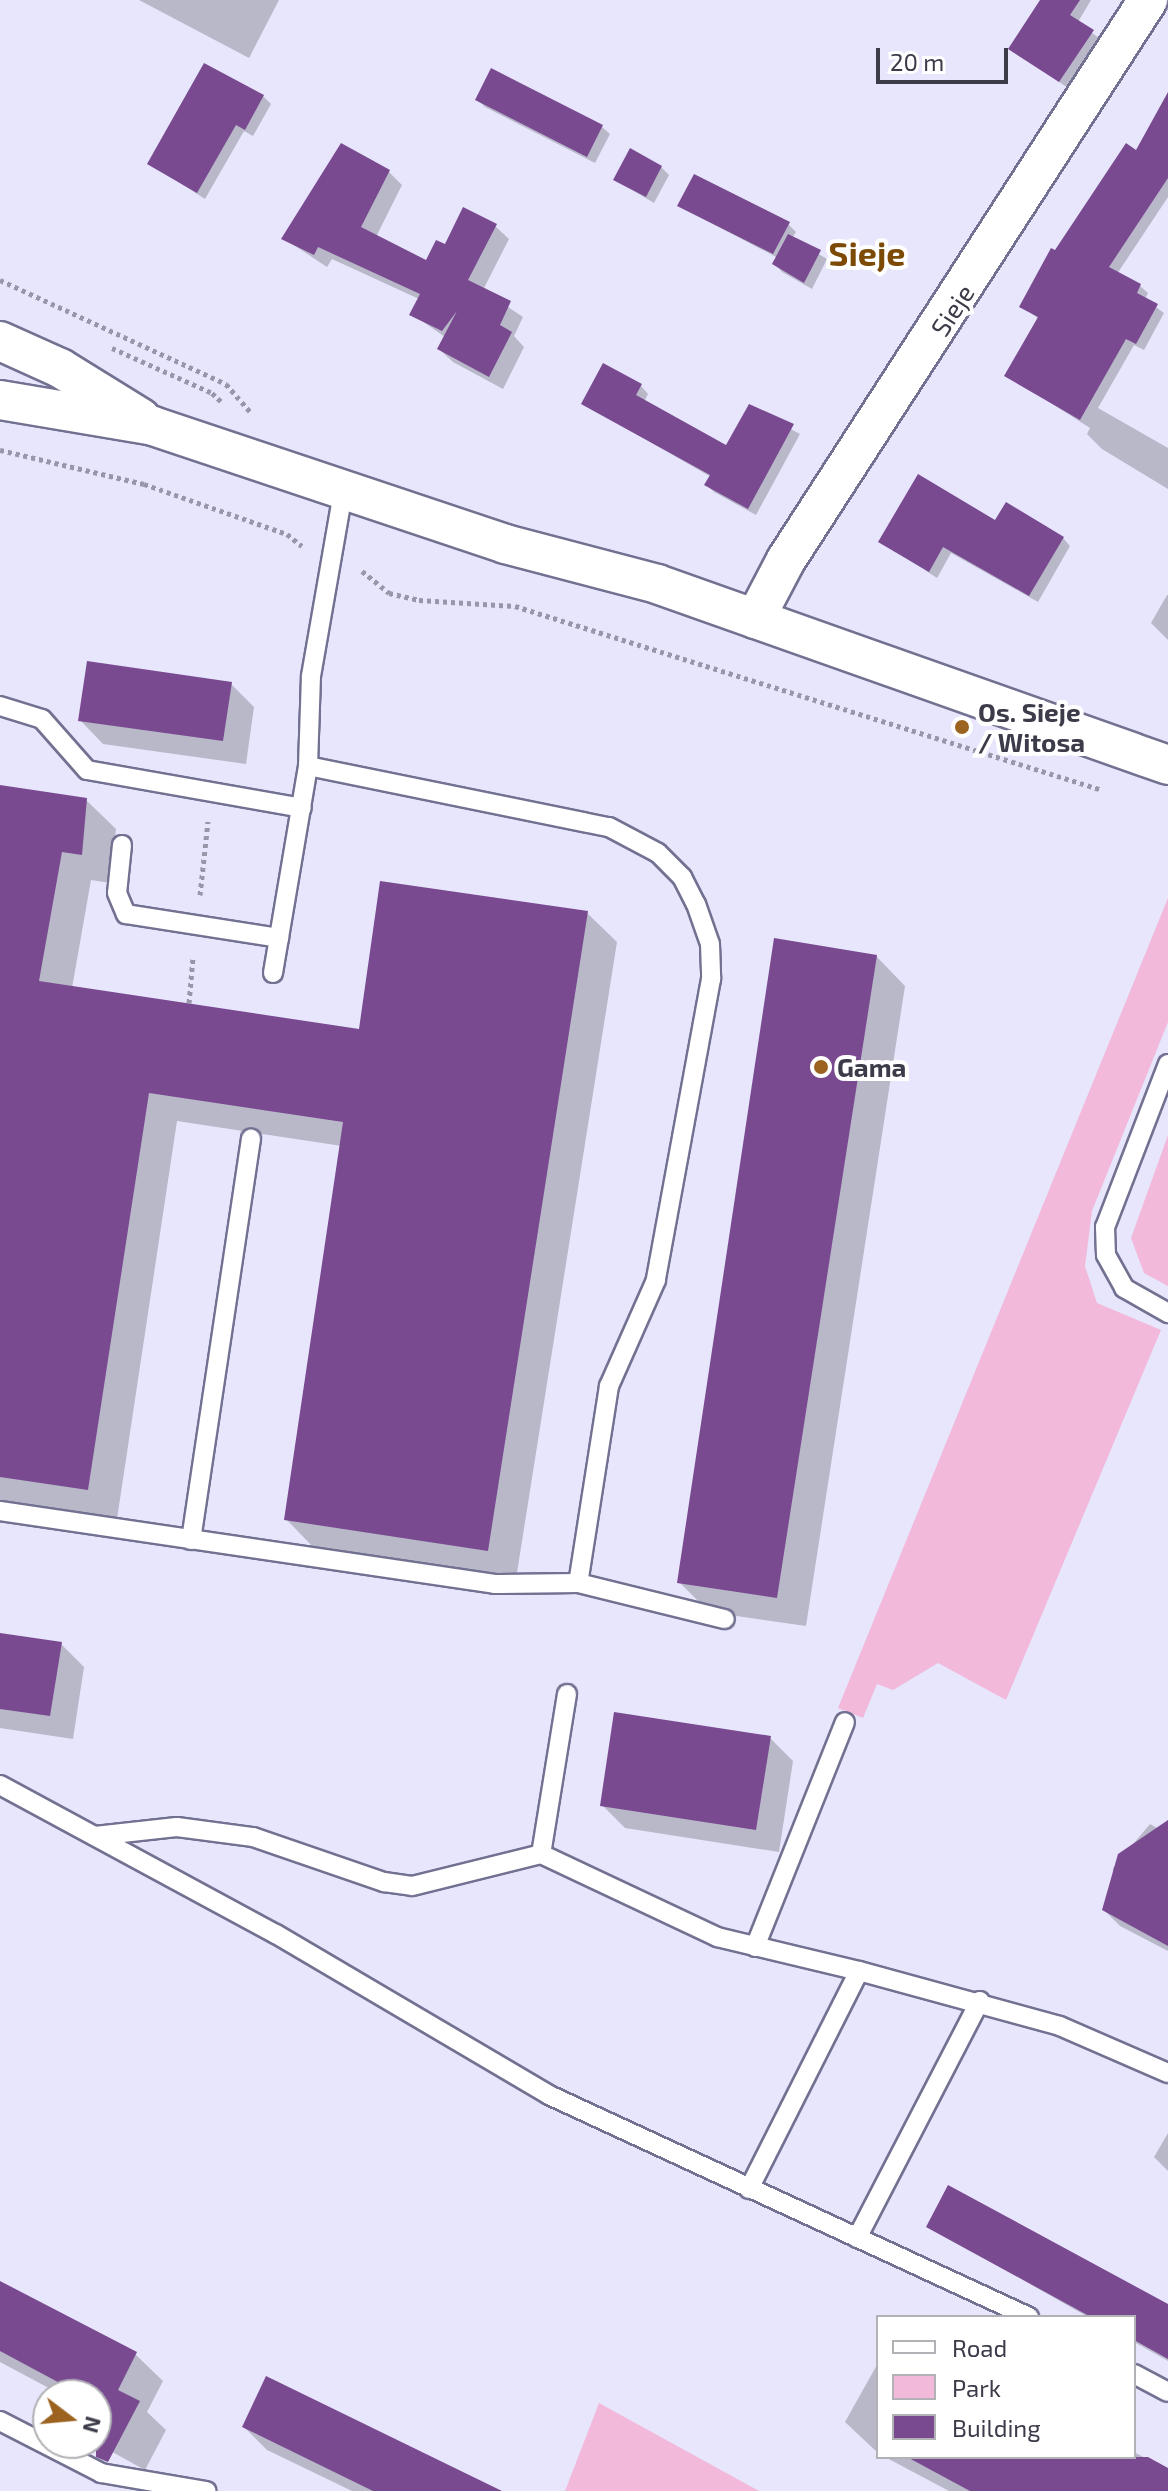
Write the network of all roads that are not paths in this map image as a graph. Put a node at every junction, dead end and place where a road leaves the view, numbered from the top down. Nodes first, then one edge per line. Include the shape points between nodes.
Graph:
1 (1148, 0) edge
2 (0, 341) edge
3 (0, 400) edge
4 (153, 426) junction
5 (343, 492) junction
6 (755, 619) junction
7 (0, 706) edge
8 (1168, 765) edge
9 (308, 766) junction
10 (302, 808) junction
11 (122, 845) dead end
12 (279, 938) junction
13 (273, 973) dead end
14 (1168, 1064) edge
15 (251, 1138) dead end
16 (1168, 1313) edge
17 (0, 1511) edge
18 (191, 1540) junction
19 (578, 1583) junction
20 (725, 1619) dead end
21 (567, 1694) dead end
22 (845, 1722) dead end
23 (0, 1785) edge
24 (95, 1836) junction
25 (541, 1854) junction
26 (755, 1947) junction
27 (859, 1971) junction
28 (980, 2001) junction
29 (1168, 2073) edge
30 (749, 2189) junction
31 (857, 2238) junction
32 (1025, 2315) edge
33 (1136, 2375) edge
34 (1168, 2392) edge
35 (0, 2421) edge
36 (206, 2491) edge

1 - 6 street, Sieje via 786,560
2 - 4 street via 60,368
3 - 4 street
4 - 5 street
5 - 6 street via 505,544 657,584
5 - 9 lane via 311,676
6 - 8 street
7 - 10 lane via 42,719 87,770
9 - 10 lane
9 - 19 lane via 633,836 682,877 710,944 711,979 656,1280 609,1386
10 - 12 lane
11 - 12 lane via 117,893 126,914
12 - 13 lane
14 - 16 lane via 1105,1227 1106,1255 1124,1288
15 - 18 lane
17 - 18 lane
18 - 19 lane via 495,1584
19 - 20 lane
21 - 25 lane
22 - 26 lane
23 - 24 lane
24 - 25 lane via 177,1827 253,1837 384,1882 412,1886
24 - 30 lane via 276,1934 549,2095
25 - 26 lane via 671,1919
26 - 27 lane
27 - 28 lane
27 - 30 lane
28 - 29 lane via 1060,2026
28 - 31 lane
30 - 31 lane
31 - 32 lane
33 - 34 lane
35 - 36 lane via 101,2473

